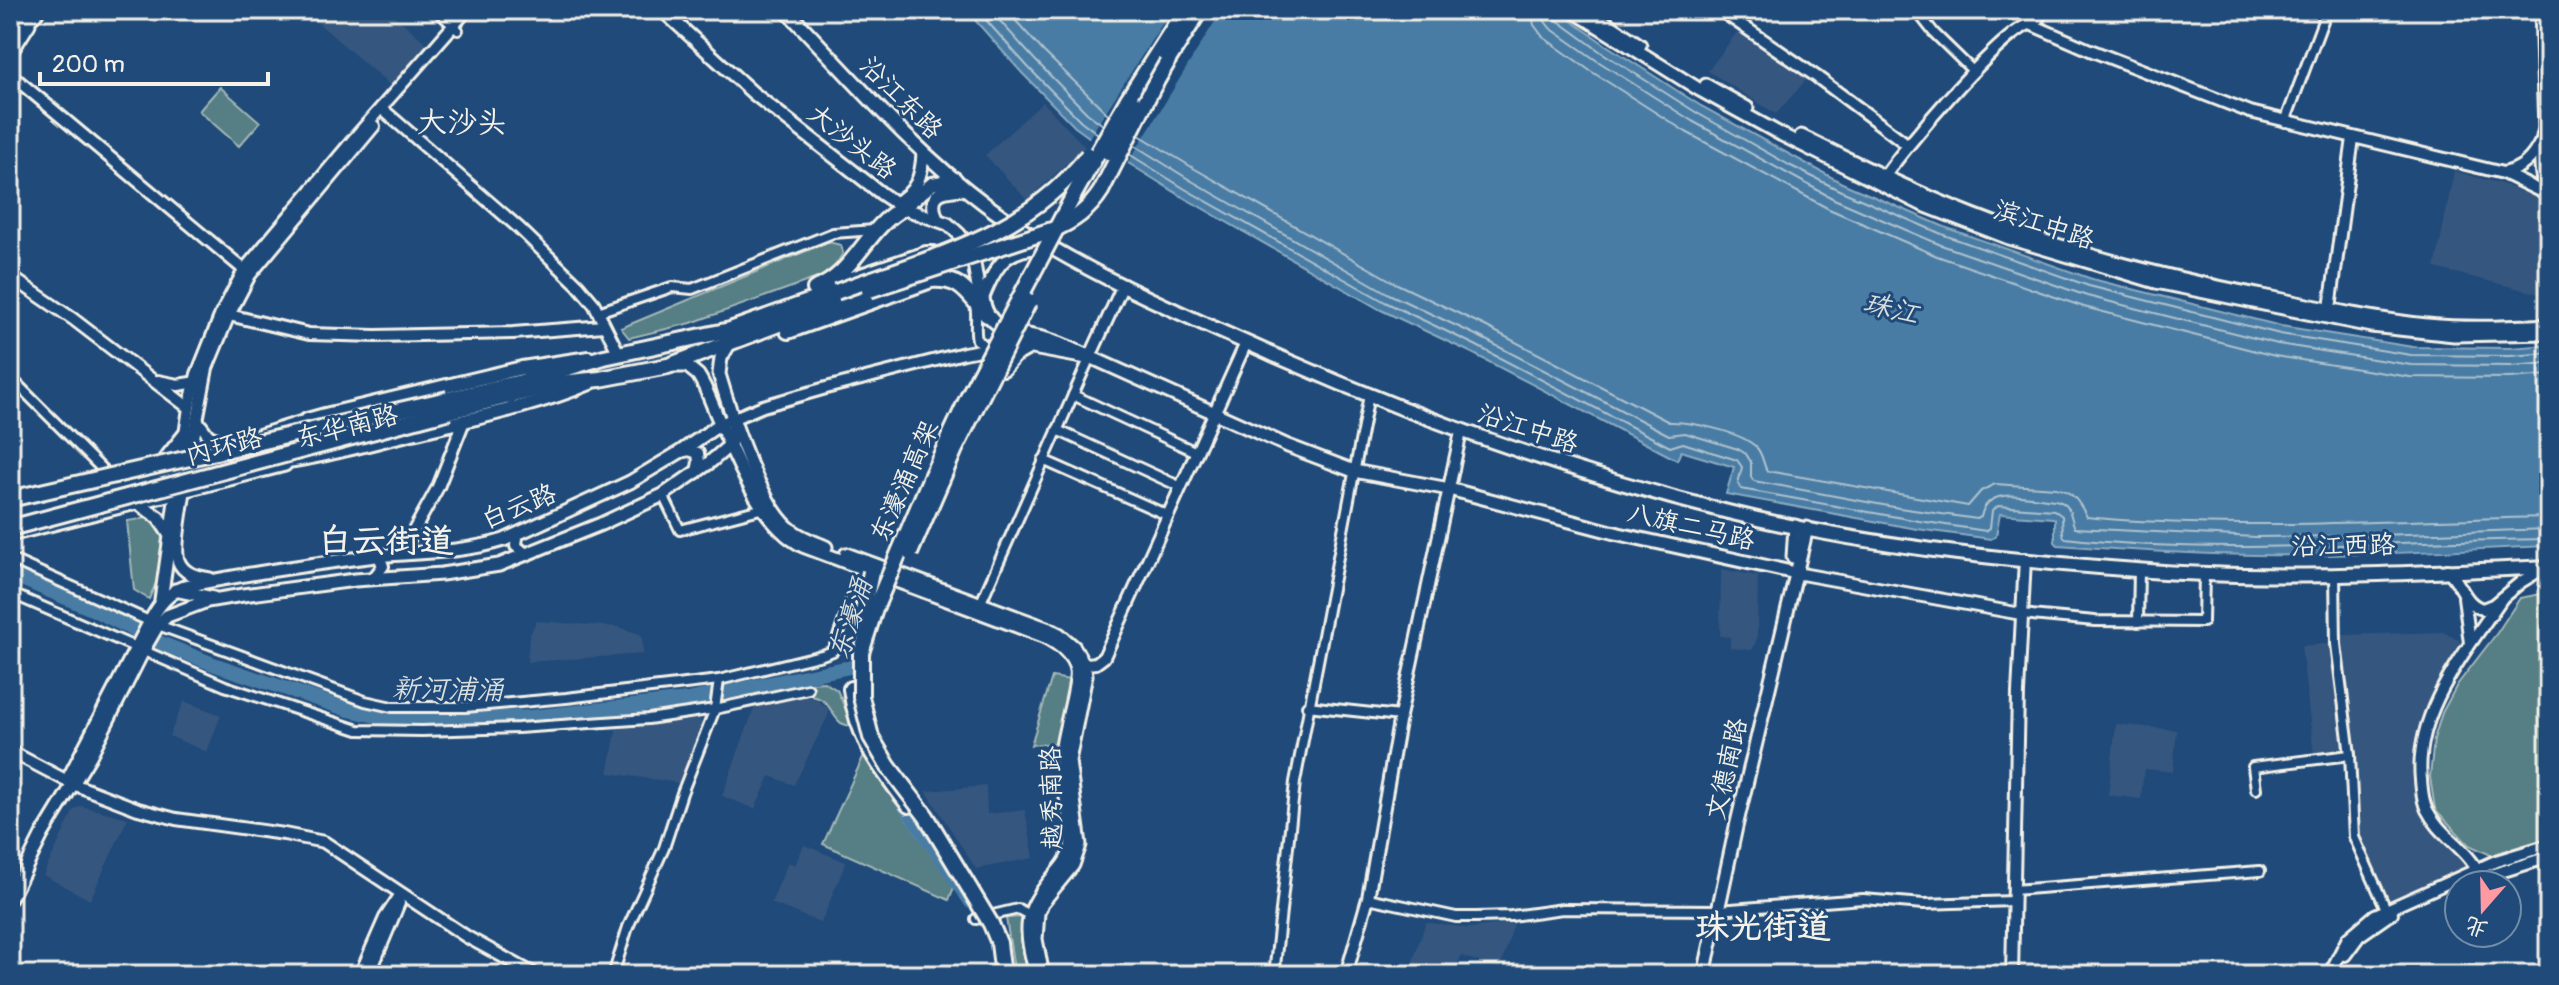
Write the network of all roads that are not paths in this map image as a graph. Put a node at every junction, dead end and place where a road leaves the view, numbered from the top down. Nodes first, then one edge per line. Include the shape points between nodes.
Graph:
1 (16, 10) edge
2 (37, 10) edge
3 (437, 10) edge
4 (467, 10) edge
5 (476, 10) edge
6 (662, 10) edge
7 (786, 10) edge
8 (1185, 10) edge
9 (1200, 10) edge
10 (1572, 10) edge
11 (1587, 10) edge
12 (1720, 10) edge
13 (1916, 10) edge
14 (2045, 10) edge
15 (2327, 10) edge
16 (2541, 10) edge
17 (2548, 10) edge
18 (10, 18) edge
19 (2030, 25) junction
20 (456, 28) junction
21 (10, 38) edge
22 (10, 54) edge
23 (2549, 55) edge
24 (1167, 63) junction
25 (1974, 72) junction
26 (10, 74) edge
27 (1133, 102) junction
28 (384, 110) junction
29 (2285, 122) junction
30 (2547, 124) edge
31 (2353, 138) junction
32 (1908, 145) junction
33 (923, 153) junction
34 (2503, 173) junction
35 (955, 179) junction
36 (1882, 180) junction
37 (966, 189) junction
38 (2548, 198) edge
39 (899, 205) junction
40 (937, 219) junction
41 (875, 230) junction
42 (1049, 248) junction
43 (247, 272) junction
44 (10, 276) edge
45 (931, 280) junction
46 (1123, 285) junction
47 (833, 288) junction
48 (974, 301) junction
49 (598, 312) junction
50 (2329, 314) junction
51 (229, 315) junction
52 (987, 315) junction
53 (2549, 325) edge
54 (604, 326) junction
55 (2549, 333) edge
56 (1046, 339) junction
57 (1246, 343) junction
58 (727, 347) junction
59 (989, 348) junction
60 (611, 356) junction
61 (1090, 357) junction
62 (668, 366) junction
63 (10, 377) edge
64 (153, 379) junction
65 (600, 379) junction
66 (199, 382) junction
67 (1073, 395) junction
68 (1369, 395) junction
69 (449, 405) junction
70 (189, 408) junction
71 (352, 409) junction
72 (1215, 412) junction
73 (735, 418) junction
74 (197, 420) junction
75 (307, 420) junction
76 (464, 421) junction
77 (720, 424) junction
78 (186, 428) junction
79 (1057, 430) junction
80 (1461, 432) junction
81 (230, 444) junction
82 (730, 445) junction
83 (357, 447) junction
84 (680, 452) junction
85 (1196, 452) junction
86 (164, 459) junction
87 (305, 460) junction
88 (1043, 460) junction
89 (106, 471) junction
90 (1354, 471) junction
91 (697, 472) junction
92 (183, 473) junction
93 (159, 478) junction
94 (115, 483) junction
95 (1181, 487) junction
96 (1449, 489) junction
97 (663, 495) junction
98 (10, 496) edge
99 (54, 503) junction
100 (139, 504) junction
101 (764, 508) junction
102 (10, 509) edge
103 (1167, 515) junction
104 (10, 518) edge
105 (1801, 527) junction
106 (10, 528) edge
107 (10, 535) edge
108 (169, 535) junction
109 (517, 535) junction
110 (401, 554) junction
111 (527, 555) junction
112 (379, 556) junction
113 (10, 559) edge
114 (2025, 559) junction
115 (2548, 565) edge
116 (2138, 568) junction
117 (869, 569) junction
118 (2447, 570) junction
119 (1796, 573) junction
120 (2204, 573) junction
121 (2335, 574) junction
122 (373, 579) junction
123 (905, 579) junction
124 (214, 580) junction
125 (165, 582) junction
126 (176, 590) junction
127 (10, 593) edge
128 (2464, 594) junction
129 (2502, 598) junction
130 (218, 599) junction
131 (160, 603) junction
132 (978, 608) junction
133 (2021, 614) junction
134 (2138, 622) junction
135 (154, 623) junction
136 (2470, 643) junction
137 (140, 649) junction
138 (1080, 665) junction
139 (718, 683) junction
140 (808, 689) dead end
141 (715, 706) junction
142 (1307, 706) junction
143 (1400, 716) junction
144 (10, 751) edge
145 (2350, 755) junction
146 (70, 782) junction
147 (2256, 789) dead end
148 (2549, 845) edge
149 (2549, 857) edge
150 (2477, 869) edge
151 (2490, 869) edge
152 (2497, 869) edge
153 (2260, 871) dead end
154 (963, 875) junction
155 (2443, 887) edge
156 (2443, 890) edge
157 (401, 894) junction
158 (2013, 896) junction
159 (1368, 898) junction
160 (10, 899) edge
161 (2386, 909) junction
162 (1718, 910) junction
163 (1029, 915) junction
164 (976, 919) dead end
165 (360, 975) edge
166 (369, 975) edge
167 (536, 975) edge
168 (613, 975) edge
169 (1004, 975) edge
170 (1036, 975) edge
171 (1043, 975) edge
172 (1087, 975) edge
173 (1124, 975) edge
174 (1274, 975) edge
175 (1346, 975) edge
176 (1704, 975) edge
177 (2012, 975) edge
178 (2329, 975) edge
179 (2336, 975) edge

1 - 18 highway
2 - 21 highway
2 - 22 main road
3 - 20 street
4 - 20 street
5 - 20 street
6 - 39 main road, 大沙头路 via 753,93
7 - 33 main road, 沿江东路
8 - 27 highway
9 - 24 highway
10 - 36 main road, 滨江中路 via 1724,104
11 - 36 main road, 滨江中路 via 1728,97
12 - 32 street
13 - 25 street
14 - 19 street
15 - 29 street
16 - 30 main road
17 - 23 main road
19 - 25 street via 2011,34
19 - 29 street
20 - 28 street
24 - 27 highway, bridge
24 - 58 highway, bridge via 1101,191 1073,220 869,290
25 - 32 street
26 - 43 street
27 - 47 highway, bridge via 1071,176 1017,220 967,245
27 - 123 highway, 东濠涌高架, bridge via 955,449
27 - 154 highway, 东濠涌高架, bridge via 1076,191 972,389 875,609 861,653 861,697 871,737
28 - 43 street via 275,231
28 - 49 street via 519,228
29 - 31 street
30 - 34 street via 2532,158
30 - 38 main road via 2541,167
31 - 34 street
31 - 50 street
32 - 36 street
33 - 35 main road, 沿江东路
33 - 39 main road via 916,184
34 - 38 street
35 - 37 main road, 沿江中路
35 - 39 main road via 932,184
36 - 50 main road, 滨江中路 via 2088,255
37 - 40 main road via 938,194
37 - 42 main road, 沿江中路
39 - 40 main road, 大沙头路
39 - 41 highway
40 - 52 main road, 大沙头路 via 972,251
41 - 47 highway
41 - 49 street via 833,233 692,289 672,287
42 - 46 main road, 沿江中路
42 - 52 main road via 1018,250 1001,262 983,297
43 - 51 street
43 - 66 street via 221,314
44 - 64 street
45 - 47 street via 940,269 930,250
45 - 48 highway via 951,280
45 - 58 highway via 757,343
46 - 57 main road, 沿江中路
46 - 61 street
47 - 60 highway via 730,330
48 - 52 highway
48 - 59 street via 977,340
49 - 54 street
50 - 53 main road, 滨江中路 via 2431,325
50 - 55 main road, 滨江中路 via 2428,334
51 - 54 street via 309,334 376,336
51 - 66 street
52 - 56 main road, 八旗二马路 via 1005,330
54 - 60 street
56 - 59 street, 白云路
56 - 61 main road, 八旗二马路
57 - 68 main road, 沿江中路
57 - 72 street
58 - 62 highway
58 - 73 main road via 718,366
59 - 73 street, 白云路 via 826,388
60 - 69 highway
60 - 71 main road, 东华南路 via 522,368
61 - 67 street
61 - 72 main road, 八旗二马路
61 - 123 highway, bridge via 1030,346 1003,368
62 - 65 highway
62 - 77 main road via 687,366 698,375
63 - 89 street
64 - 66 street via 178,385
64 - 70 street
65 - 69 highway
65 - 76 main road, 东华南路
66 - 70 street
66 - 74 street
67 - 79 street
67 - 85 street
68 - 80 main road, 沿江中路
68 - 90 street
69 - 98 highway, 内环路, bridge
69 - 106 highway, 内环路, bridge
70 - 78 street
71 - 75 main road, 东华南路
71 - 83 main road via 350,430
72 - 85 street
72 - 90 main road, 八旗二马路
73 - 77 street, 白云路
73 - 82 main road
73 - 117 main road via 756,476 783,522
74 - 81 street via 209,436
74 - 92 street
75 - 81 main road, 东华南路
75 - 87 main road via 299,443
75 - 92 main road via 274,442
76 - 83 main road, 东华南路
76 - 110 street via 429,505
77 - 82 main road
77 - 84 main road, 白云路
78 - 86 street
78 - 92 street
79 - 88 street
79 - 95 street
80 - 96 street
80 - 105 main road, 沿江中路 via 1728,512
81 - 92 main road, 东华南路
82 - 91 main road, 白云路
82 - 101 main road
83 - 87 main road, 东华南路
84 - 91 street via 698,453
84 - 109 main road, 白云路 via 630,482
85 - 95 street
86 - 89 main road, 东华南路
86 - 92 main road, 东华南路
87 - 92 main road, 东华南路
88 - 103 street
88 - 132 street
89 - 94 street
89 - 98 main road, 东华南路
90 - 96 main road, 八旗二马路
90 - 142 street
91 - 97 main road, 白云路
92 - 93 main road
92 - 100 main road, 东华南路
92 - 108 main road
92 - 124 main road via 177,559 190,573
93 - 94 main road
93 - 99 main road
94 - 99 main road
95 - 103 street
96 - 119 main road, 八旗二马路
96 - 143 street
97 - 101 street via 680,530
97 - 111 main road, 白云路
99 - 102 main road
99 - 104 main road
100 - 107 main road, 东华南路
100 - 108 main road via 159,518
101 - 117 main road via 793,541
103 - 138 street via 1104,657
105 - 114 main road, 沿江中路 via 1930,550
105 - 119 main road, 文德南路
108 - 125 main road
109 - 110 main road, 白云路 via 486,546
109 - 111 street via 516,546
110 - 112 main road, 白云路
111 - 122 main road, 白云路 via 472,570
112 - 122 street via 383,566
112 - 124 main road, 白云路
113 - 135 street
114 - 116 main road, 沿江中路
114 - 133 street
115 - 116 main road, 沿江西路
115 - 118 main road, 沿江西路
115 - 129 street
116 - 120 main road, 沿江西路
116 - 134 street
117 - 123 main road
117 - 139 street via 833,651
117 - 154 highway, bridge via 852,662 858,726 883,772
118 - 121 main road, 沿江西路
118 - 128 street
119 - 133 street, 八旗二马路
119 - 162 main road, 文德南路
120 - 121 main road, 沿江西路
120 - 134 street via 2203,622
121 - 145 street via 2336,644
122 - 130 main road, 白云路
123 - 132 main road
123 - 169 highway, 东濠涌高架, bridge via 864,664 868,726 887,764 926,814 992,923
124 - 126 main road, 白云路
125 - 126 main road
125 - 131 main road
126 - 130 main road
126 - 131 main road, 白云路
127 - 137 street
128 - 129 street via 2472,606 2483,609
128 - 136 street
129 - 136 street
130 - 135 main road, 白云路
131 - 135 main road
132 - 138 main road via 1052,640
133 - 134 street
133 - 158 street
135 - 137 main road
135 - 139 street via 392,707 468,706
136 - 150 street via 2428,717 2420,771 2422,797 2431,817
137 - 141 street via 225,686 358,730 573,725
137 - 146 main road
138 - 163 main road, 越秀南路 via 1061,765 1070,851
138 - 171 main road, 越秀南路 via 1086,675 1069,761 1080,845 1073,865 1038,913 1036,939
139 - 141 street
140 - 141 street
141 - 168 street
142 - 143 street
142 - 174 street
143 - 159 street
144 - 146 street
145 - 147 street via 2253,767
145 - 161 street via 2354,837
146 - 157 street via 164,816 314,839
146 - 160 main road
148 - 151 street
149 - 152 street
153 - 158 street
154 - 169 highway, 东濠涌高架, bridge via 996,933
155 - 161 street
156 - 179 street via 2379,921 2354,942
157 - 165 street
157 - 166 street
157 - 167 street
158 - 162 street via 1924,904 1863,899
158 - 177 street
159 - 162 street via 1456,917 1563,909
159 - 175 street
161 - 178 street via 2352,933
162 - 176 main road, 文德南路
163 - 164 street, bridge via 1018,909
163 - 170 main road via 1027,935
172 - 173 street

